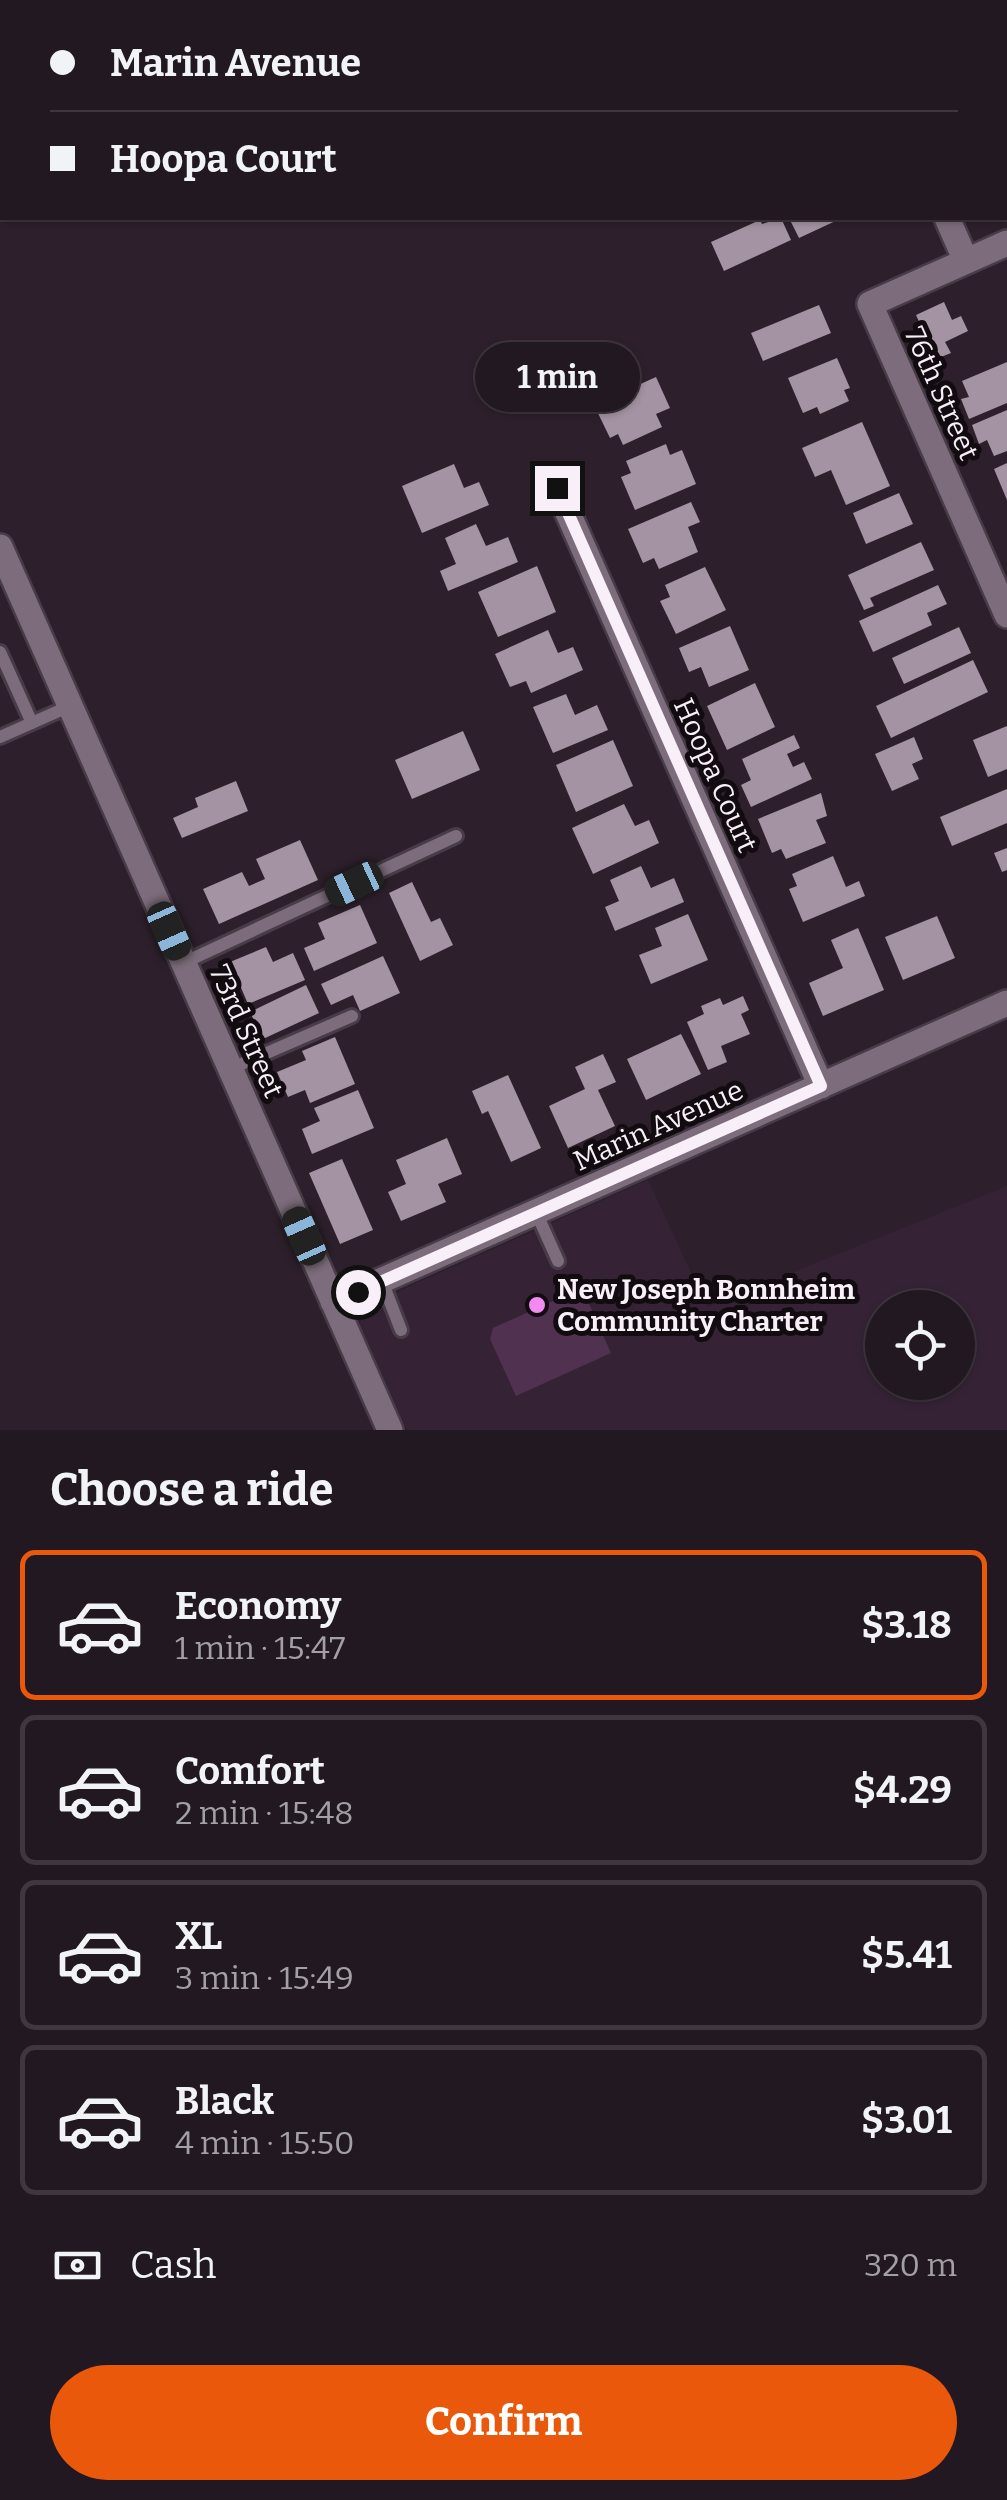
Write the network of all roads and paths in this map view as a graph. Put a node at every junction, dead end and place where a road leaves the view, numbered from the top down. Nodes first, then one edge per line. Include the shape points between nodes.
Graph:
1 (948, 220) edge
2 (1007, 243) edge
3 (966, 261) junction
4 (557, 488) dead end
5 (0, 548) edge
6 (6, 579) edge
7 (1007, 615) edge
8 (0, 652) edge
9 (70, 706) junction
10 (32, 723) junction
11 (0, 737) edge
12 (456, 836) dead end
13 (184, 963) junction
14 (1007, 1003) edge
15 (352, 1016) dead end
16 (230, 1068) junction
17 (821, 1086) junction
18 (536, 1212) junction
19 (558, 1261) dead end
20 (382, 1281) junction
21 (333, 1302) junction
22 (401, 1330) dead end
23 (390, 1430) edge

1 - 3 street
2 - 3 street
3 - 7 street, 76th Street via 870,304
4 - 17 street, Hoopa Court
5 - 6 street, 73rd Street
6 - 9 street, 73rd Street
8 - 10 lane
9 - 10 lane
9 - 13 street, 73rd Street
10 - 11 lane
12 - 13 lane
13 - 16 street, 73rd Street
14 - 17 street, Marin Avenue
15 - 16 lane
16 - 21 street, 73rd Street
17 - 18 street, Marin Avenue
18 - 19 lane
18 - 20 street, Marin Avenue
20 - 21 street, Marin Avenue
20 - 22 lane
21 - 23 street, 73rd Street

